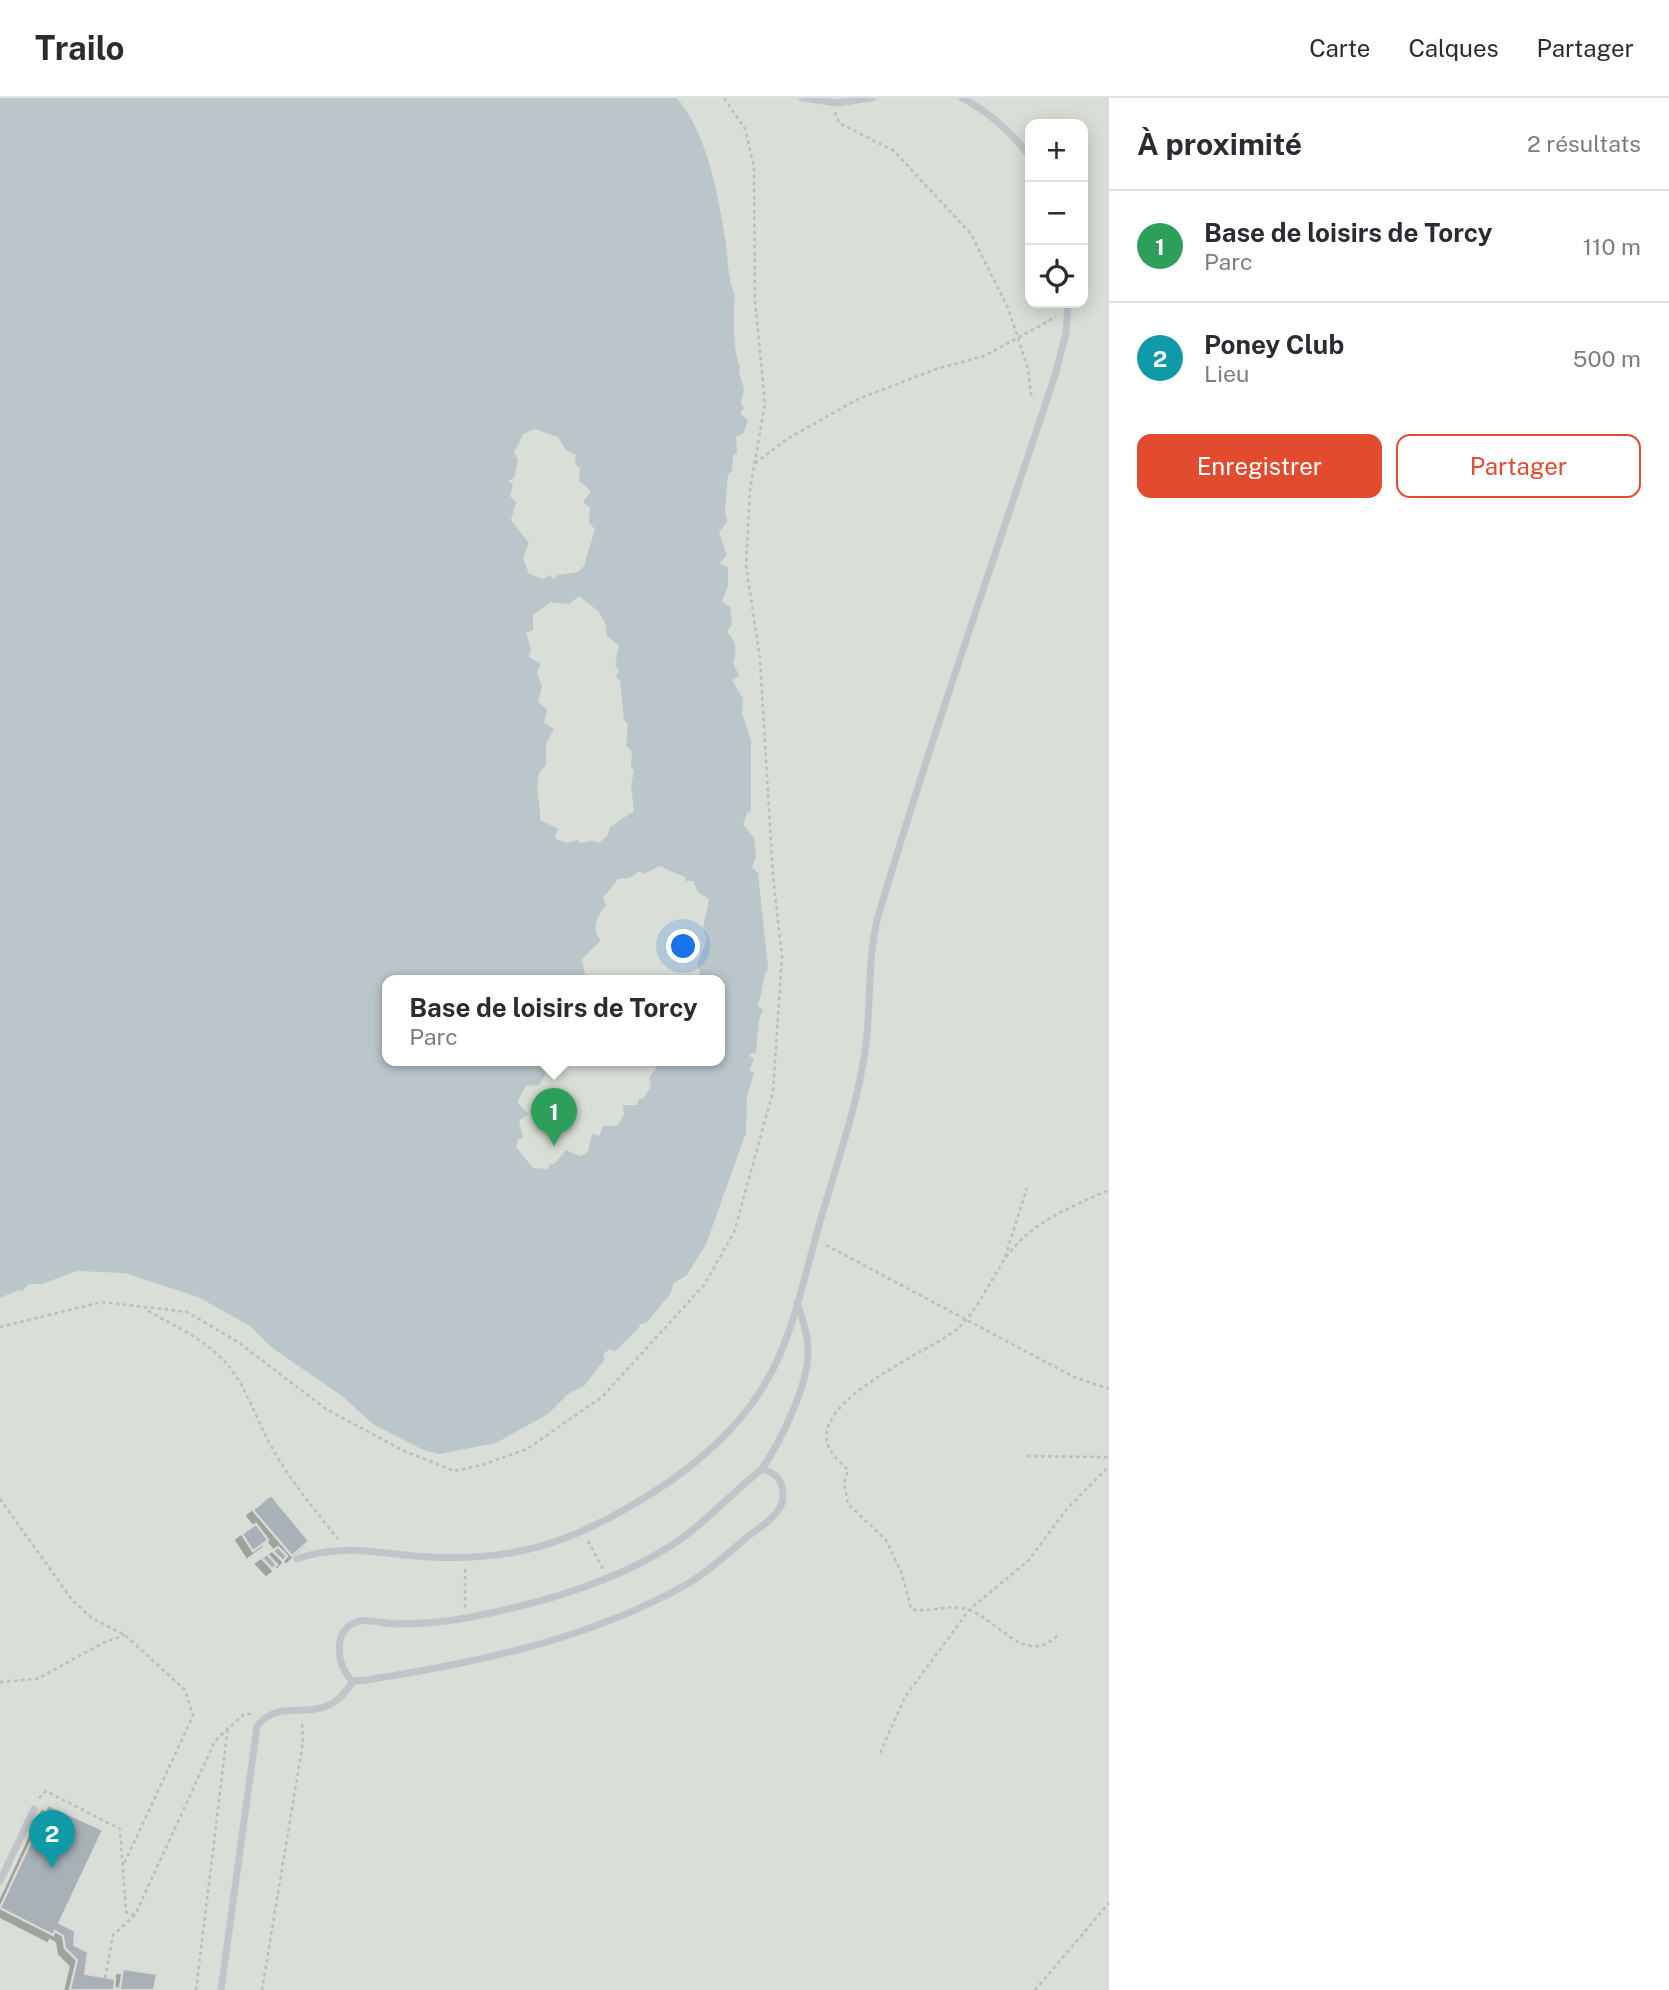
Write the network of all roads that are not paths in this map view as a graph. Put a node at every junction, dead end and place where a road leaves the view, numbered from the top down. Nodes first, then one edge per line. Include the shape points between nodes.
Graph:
1 (872, 98) edge
2 (962, 98) edge
3 (806, 99) edge
4 (1025, 150) edge
5 (1068, 308) edge
6 (797, 1301) junction
7 (762, 1469) junction
8 (297, 1559) dead end
9 (353, 1681) junction
10 (34, 1809) road end
11 (0, 1881) edge
12 (221, 1990) edge

1 - 3 lane via 832,103
2 - 4 lane via 979,107
5 - 6 lane via 1066,333 1045,403 878,915 861,1078
6 - 7 lane via 808,1357 789,1422
6 - 8 lane via 775,1364 744,1414 683,1471 583,1532 531,1552 465,1558 346,1549 318,1550
7 - 9 lane via 670,1546 607,1577 465,1618 397,1624 360,1621 350,1626 341,1638 339,1663 343,1674
7 - 9 lane via 774,1472 781,1482 784,1499 778,1512 689,1583 601,1622 492,1658
9 - 12 lane via 334,1704 319,1710 266,1714 257,1726
10 - 11 lane

